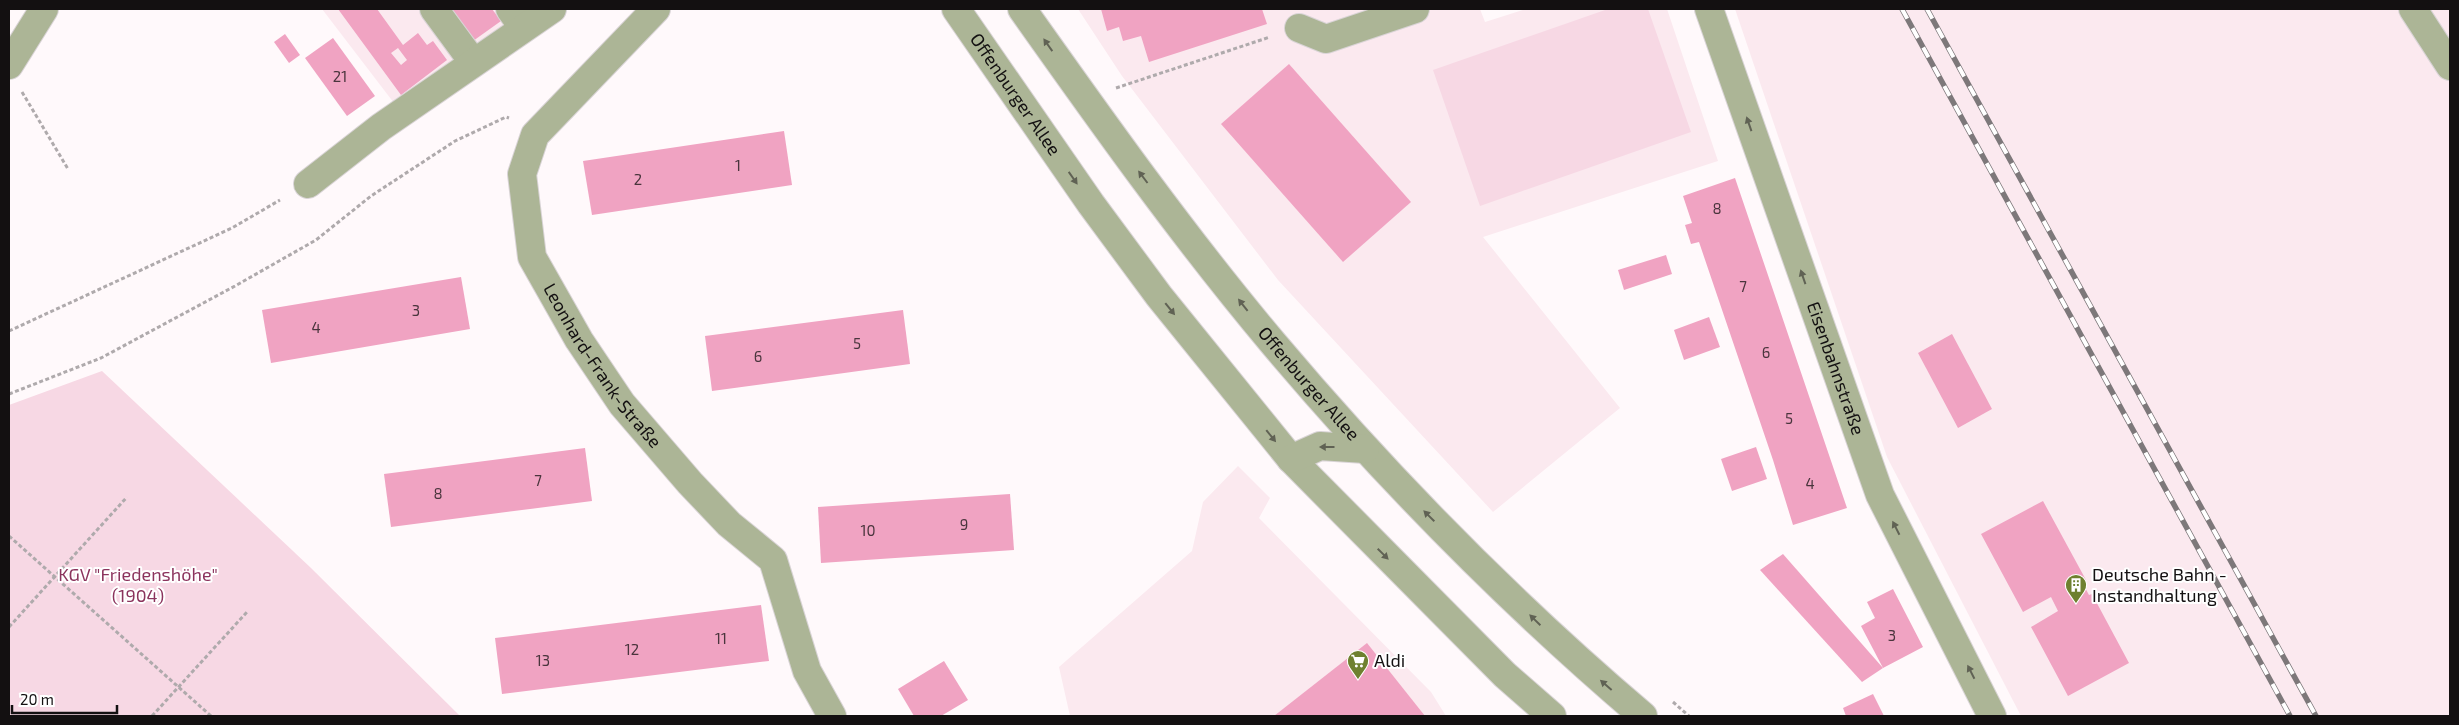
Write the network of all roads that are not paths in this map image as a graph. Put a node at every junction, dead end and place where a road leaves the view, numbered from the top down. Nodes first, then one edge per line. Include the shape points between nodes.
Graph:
1 (44, 9) edge
2 (434, 9) edge
3 (552, 9) edge
4 (656, 9) edge
5 (956, 9) edge
6 (1022, 9) edge
7 (1416, 9) edge
8 (1709, 9) edge
9 (2413, 9) edge
10 (517, 18) edge
11 (1299, 28) road end
12 (473, 62) junction
13 (2450, 66) edge
14 (13, 75) edge
15 (308, 184) road end
16 (1365, 449) junction
17 (1291, 459) junction
18 (832, 716) edge
19 (1552, 716) edge
20 (1643, 716) edge
21 (1992, 716) edge

1 - 14 street
2 - 12 street
3 - 10 street
4 - 18 street, Leonhard-Frank-Straße via 535,135 522,174 532,257 578,340 622,404 729,524 773,560 807,671
5 -> 17 street, Offenburger Allee via 1159,296
16 -> 6 street, Offenburger Allee via 1272,342 1188,236
7 - 11 street via 1326,38
21 -> 8 street, Eisenbahnstraße via 1880,495
9 - 13 street
10 - 12 street
12 - 15 street
16 -> 17 street via 1320,446
20 -> 16 street, Offenburger Allee via 1570,654 1489,577
17 -> 19 street, Offenburger Allee via 1505,675

